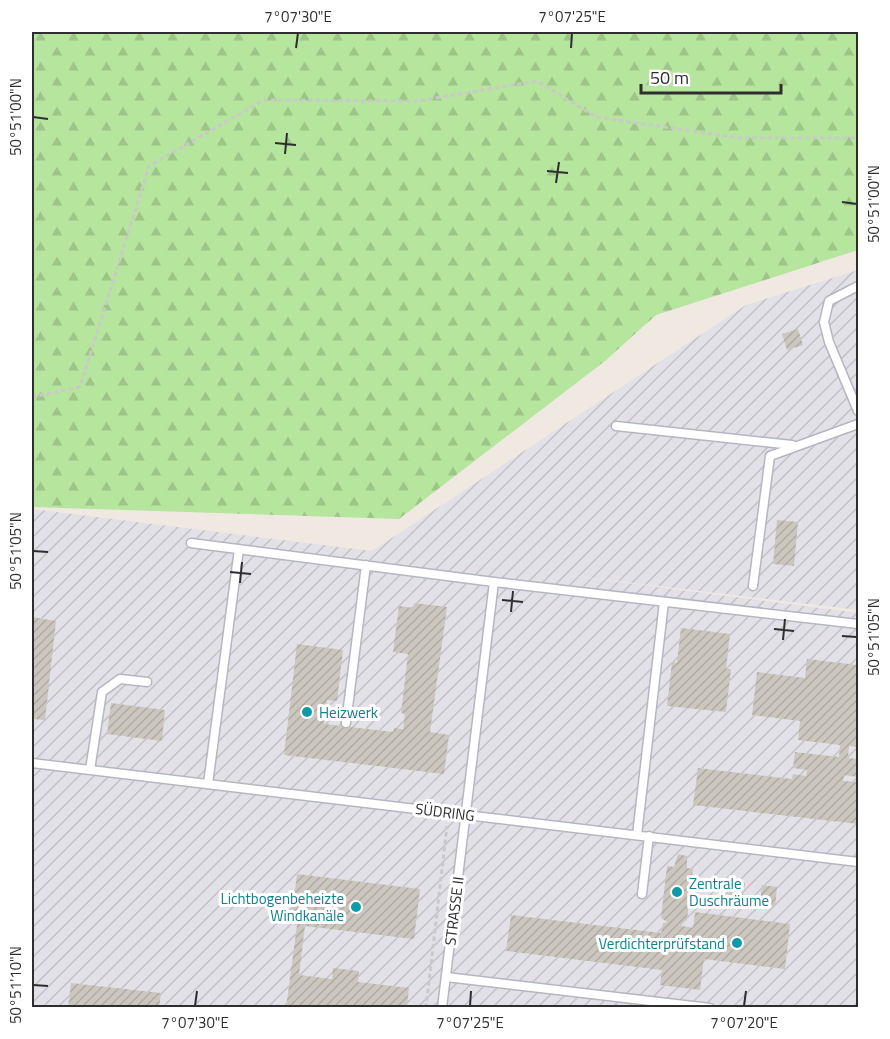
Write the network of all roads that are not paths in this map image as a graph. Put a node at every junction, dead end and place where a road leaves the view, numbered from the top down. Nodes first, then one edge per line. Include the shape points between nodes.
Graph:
1 (858, 286) edge
2 (858, 411) edge
3 (858, 424) edge
4 (616, 426) dead end
5 (795, 446) junction
6 (191, 543) dead end
7 (239, 549) junction
8 (366, 565) junction
9 (494, 582) junction
10 (753, 586) dead end
11 (664, 602) junction
12 (858, 624) edge
13 (147, 682) dead end
14 (346, 723) dead end
15 (32, 763) edge
16 (90, 770) junction
17 (208, 784) junction
18 (465, 815) junction
19 (638, 835) junction
20 (649, 837) junction
21 (858, 862) edge
22 (642, 894) dead end
23 (446, 977) junction
24 (442, 1008) edge
25 (710, 1008) edge

1 - 2 lane via 830,301 824,322
3 - 5 lane
4 - 5 lane
5 - 10 lane via 770,456
6 - 7 lane
7 - 8 lane
7 - 17 lane
8 - 9 lane
8 - 14 lane
9 - 11 lane
9 - 18 lane, STRASSE II
11 - 12 lane
11 - 19 lane
13 - 16 lane via 120,679 102,692
15 - 16 lane, SÜDRING
16 - 17 lane, SÜDRING
17 - 18 lane, SÜDRING
18 - 19 lane, SÜDRING
18 - 23 lane, STRASSE II
19 - 20 lane, SÜDRING
20 - 21 lane, SÜDRING
20 - 22 lane
23 - 24 lane, STRASSE II
23 - 25 lane

